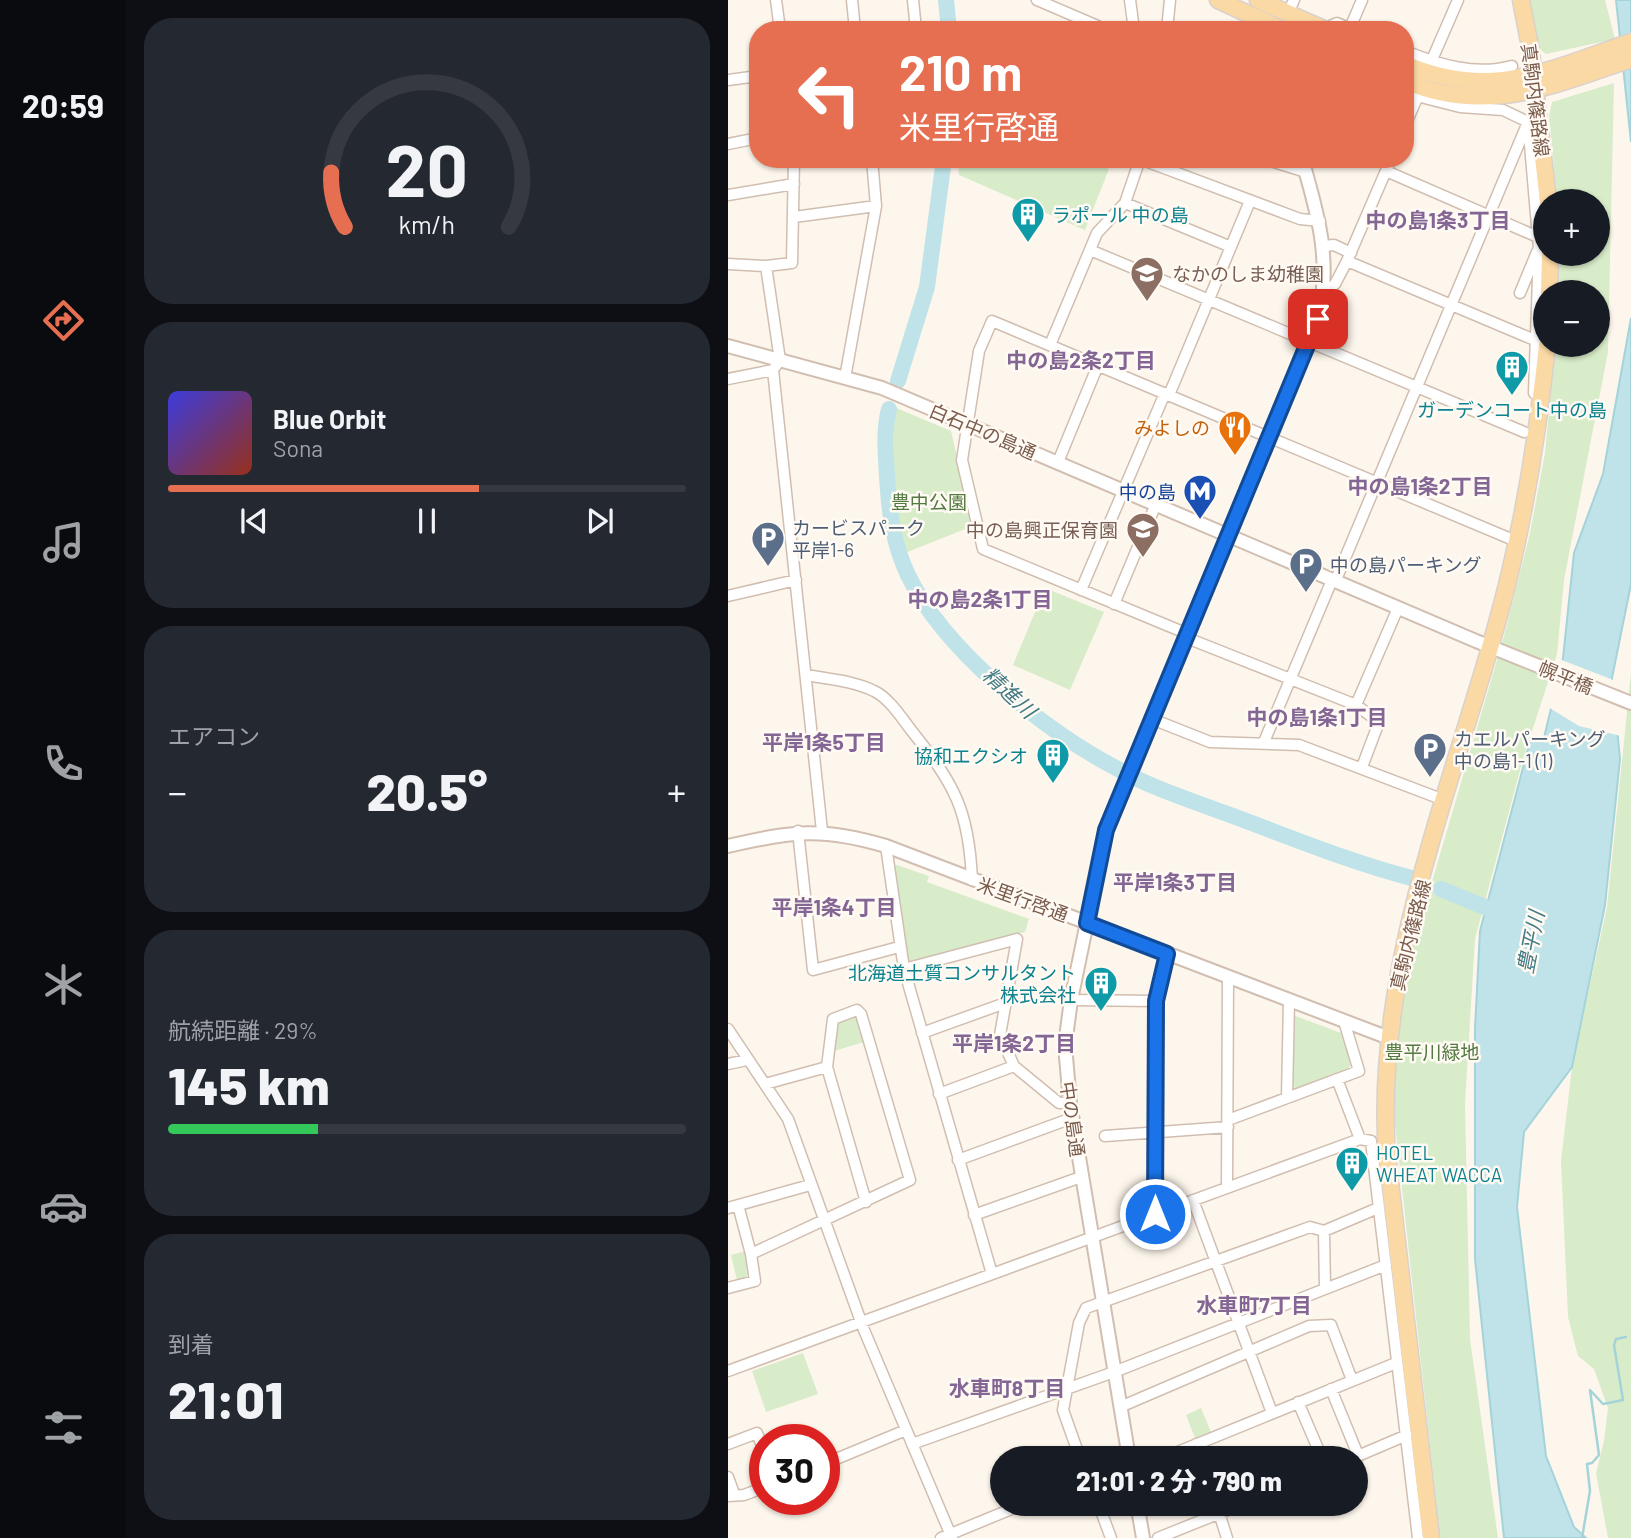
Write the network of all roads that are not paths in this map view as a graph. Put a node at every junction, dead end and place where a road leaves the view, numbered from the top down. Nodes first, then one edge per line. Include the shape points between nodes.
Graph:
1 (776, 0) edge
2 (852, 0) edge
3 (913, 0) edge
4 (1037, 0) edge
5 (1130, 0) edge
6 (1170, 0) edge
7 (1217, 0) edge
8 (1256, 0) edge
9 (1362, 0) edge
10 (1458, 0) edge
11 (1521, 0) edge
12 (1291, 7) edge
13 (779, 21) edge
14 (855, 21) edge
15 (915, 21) edge
16 (1086, 21) edge
17 (1133, 21) edge
18 (1168, 21) edge
19 (1254, 21) edge
20 (1260, 21) edge
21 (1313, 21) edge
22 (1355, 21) edge
23 (1631, 42) edge
24 (1414, 55) edge
25 (1631, 59) edge
26 (1431, 62) junction
27 (1512, 65) dead end
28 (1414, 67) edge
29 (749, 77) edge
30 (728, 80) edge
31 (1541, 81) junction
32 (1414, 84) edge
33 (1414, 97) edge
34 (1417, 98) junction
35 (1414, 105) edge
36 (1528, 122) junction
37 (749, 140) edge
38 (728, 144) edge
39 (794, 168) edge
40 (873, 168) edge
41 (1137, 168) edge
42 (1164, 168) edge
43 (1305, 168) edge
44 (1387, 168) edge
45 (1386, 171) junction
46 (794, 184) junction
47 (1534, 189) edge
48 (1547, 189) edge
49 (728, 195) edge
50 (1250, 201) junction
51 (1125, 202) junction
52 (876, 206) junction
53 (1488, 215) junction
54 (794, 218) junction
55 (1320, 221) junction
56 (1533, 235) edge
57 (1324, 246) junction
58 (1231, 247) junction
59 (1090, 250) junction
60 (1349, 257) junction
61 (728, 264) edge
62 (766, 266) junction
63 (1535, 266) edge
64 (1324, 293) junction
65 (1520, 293) dead end
66 (1209, 300) junction
67 (1450, 305) junction
68 (1533, 339) edge
69 (1310, 343) junction
70 (1050, 345) junction
71 (728, 346) edge
72 (1540, 357) edge
73 (1541, 357) edge
74 (777, 365) junction
75 (1098, 365) junction
76 (845, 378) junction
77 (728, 379) edge
78 (1417, 387) junction
79 (1534, 393) dead end
80 (1167, 394) junction
81 (969, 425) junction
82 (1524, 432) dead end
83 (1271, 438) junction
84 (1058, 462) junction
85 (1377, 482) junction
86 (1124, 491) junction
87 (1156, 504) junction
88 (1230, 536) junction
89 (1511, 539) dead end
90 (796, 580) junction
91 (1333, 581) junction
92 (1082, 590) junction
93 (728, 594) edge
94 (1114, 604) junction
95 (1398, 608) junction
96 (1188, 636) junction
97 (1495, 649) junction
98 (806, 675) junction
99 (1290, 679) junction
100 (1631, 703) edge
101 (1356, 705) junction
102 (1152, 719) junction
103 (1264, 742) junction
104 (1362, 767) junction
105 (1436, 797) dead end
106 (798, 831) junction
107 (822, 831) junction
108 (728, 846) edge
109 (887, 846) junction
110 (972, 880) junction
111 (1087, 923) junction
112 (899, 947) junction
113 (1167, 954) junction
114 (904, 969) junction
115 (1228, 977) junction
116 (1071, 1000) junction
117 (1289, 1000) junction
118 (1156, 1001) junction
119 (1008, 1002) junction
120 (1343, 1021) junction
121 (728, 1029) edge
122 (922, 1033) junction
123 (1389, 1038) junction
124 (747, 1060) junction
125 (728, 1064) edge
126 (1014, 1066) junction
127 (827, 1067) junction
128 (1337, 1079) junction
129 (765, 1084) junction
130 (940, 1094) junction
131 (1287, 1098) junction
132 (1070, 1103) junction
133 (1072, 1118) junction
134 (1228, 1124) junction
135 (1155, 1132) junction
136 (1105, 1136) dead end
137 (1360, 1139) junction
138 (958, 1160) junction
139 (1081, 1177) junction
140 (810, 1185) junction
141 (1227, 1186) junction
142 (1193, 1200) junction
143 (866, 1202) junction
144 (733, 1206) edge
145 (1378, 1208) junction
146 (1155, 1214) junction
147 (975, 1215) junction
148 (823, 1223) junction
149 (1324, 1231) junction
150 (1090, 1238) junction
151 (751, 1254) junction
152 (1215, 1262) junction
153 (1386, 1265) junction
154 (992, 1274) junction
155 (728, 1288) edge
156 (1325, 1289) junction
157 (1101, 1303) junction
158 (861, 1322) junction
159 (1238, 1324) junction
160 (1249, 1352) junction
161 (1396, 1363) junction
162 (728, 1371) edge
163 (1114, 1372) junction
164 (1352, 1380) junction
165 (1066, 1387) junction
166 (1331, 1389) junction
167 (1298, 1402) junction
168 (1120, 1407) junction
169 (1272, 1413) junction
170 (906, 1430) junction
171 (1407, 1435) junction
172 (749, 1436) edge
173 (728, 1444) edge
174 (912, 1444) junction
175 (1196, 1444) joint
176 (1075, 1446) edge
177 (1127, 1446) edge
178 (1191, 1446) edge
179 (1317, 1446) edge
180 (1352, 1446) edge
181 (1368, 1452) edge
182 (840, 1457) edge
183 (728, 1477) edge
184 (749, 1493) edge
185 (731, 1495) edge
186 (996, 1516) edge
187 (1103, 1516) edge
188 (1139, 1516) edge
189 (1214, 1516) edge
190 (1220, 1516) edge
191 (948, 1537) edge
192 (1111, 1538) edge
193 (1143, 1538) edge
194 (1158, 1538) edge
195 (1227, 1538) edge
196 (1418, 1538) edge
197 (1431, 1538) edge

1 - 13 street
2 - 14 street
3 - 15 street
4 - 16 street
5 - 17 street
6 - 18 street
7 - 19 main road
8 - 12 main road
8 - 20 street
9 - 22 street
10 - 26 street
11 - 31 main road, 真駒内篠路線
12 - 21 main road
23 - 31 main road
24 - 26 street
25 - 31 main road
26 - 27 street via 1500,72
28 - 31 main road via 1472,83
29 - 30 street
31 - 32 main road via 1471,98
31 - 48 main road, 真駒内篠路線
33 - 34 street
34 - 35 street
34 - 36 street via 1460,107 1503,107
36 - 47 street
36 - 53 street
37 - 38 street
39 - 46 street
40 - 52 street
41 - 51 street
42 - 50 street
43 - 55 street
44 - 45 street
45 - 53 street
45 - 60 street
46 - 49 street
46 - 54 street
50 - 55 street via 1300,219
50 - 58 street
51 - 58 street
51 - 59 street via 1097,233
52 - 54 street
52 - 76 street
53 - 56 street
53 - 67 street
54 - 62 street via 792,263
55 - 57 street
57 - 60 street via 1334,245
57 - 64 street
58 - 66 street
59 - 66 street
59 - 70 street
60 - 64 street via 1335,284
60 - 67 street
61 - 62 street
62 - 74 street
63 - 65 street
64 - 69 street
66 - 69 street
66 - 80 street
67 - 68 street
67 - 78 street
69 - 78 street
69 - 83 street
70 - 75 street
70 - 81 street via 992,321 979,351
71 - 74 street, 白石中の島通
72 - 79 street
73 - 97 main road, 真駒内篠路線 via 1527,497
74 - 76 street, 白石中の島通
74 - 77 street
74 - 90 street
75 - 80 street
75 - 84 street
76 - 81 street, 白石中の島通 via 882,388
78 - 82 street
78 - 85 street
80 - 83 street
80 - 86 street
81 - 84 street, 白石中の島通
81 - 92 street via 962,460 983,549
83 - 85 street
83 - 88 street
84 - 86 street, 白石中の島通
85 - 89 street
85 - 91 street
86 - 87 street, 白石中の島通
86 - 92 street
87 - 88 street, 白石中の島通
87 - 94 street
88 - 91 street, 白石中の島通
88 - 96 street
90 - 93 street
90 - 98 street
91 - 95 street, 幌平橋
91 - 99 street
92 - 94 street
94 - 96 street
95 - 97 street, 幌平橋
95 - 101 street
96 - 99 street
96 - 102 street
97 - 100 street, 幌平橋
97 - 123 main road, 真駒内篠路線 via 1398,965
98 - 107 street
98 - 110 street via 875,691 893,707 941,768 959,800 970,840
99 - 101 street
99 - 103 street
101 - 104 street via 1379,722
102 - 103 street via 1210,742
102 - 111 street, 中の島通 via 1106,830
103 - 104 street via 1299,745
104 - 105 street
106 - 107 street, 米里行啓通
106 - 108 street, 米里行啓通
106 - 112 street via 813,970
107 - 109 street, 米里行啓通
109 - 110 street, 米里行啓通
109 - 112 street
110 - 111 street, 米里行啓通
111 - 113 street, 米里行啓通
111 - 116 street, 中の島通
112 - 114 street
113 - 115 street, 米里行啓通
113 - 118 street
114 - 119 street via 1017,939
114 - 122 street
115 - 117 street, 米里行啓通
115 - 134 street
116 - 118 street
116 - 132 street, 中の島通 via 1065,1045
117 - 120 street, 米里行啓通
117 - 131 street
118 - 135 street
119 - 122 street
119 - 126 street via 1000,1035
120 - 123 street, 米里行啓通
120 - 128 street via 1359,1071
121 - 124 street
122 - 130 street
123 - 197 main road, 真駒内篠路線 via 1386,1144
124 - 125 street
124 - 129 street
126 - 130 street
126 - 132 street via 1059,1103
127 - 129 street
127 - 143 street
127 - 143 street via 833,1019 857,1010 909,1180
128 - 131 street
128 - 137 street
129 - 140 street via 788,1119
130 - 138 street
131 - 134 street
132 - 133 street, 中の島通
133 - 138 street
133 - 139 street, 中の島通
134 - 135 street
134 - 141 street
135 - 136 street
135 - 146 street
137 - 141 street
137 - 145 street via 1371,1141
138 - 147 street
139 - 147 street
139 - 150 street, 中の島通
140 - 144 street
140 - 148 street
141 - 142 street
142 - 146 street
142 - 152 street
143 - 148 street
144 - 151 street
145 - 149 street
145 - 153 street
146 - 150 street
147 - 154 street
148 - 151 street
148 - 158 street
149 - 152 street via 1310,1227
149 - 156 street
150 - 154 street
150 - 157 street, 中の島通
151 - 155 street via 755,1281
152 - 157 street
152 - 159 street
153 - 156 street
153 - 161 street
154 - 158 street
156 - 159 street
157 - 163 street, 中の島通
157 - 165 street via 1082,1312
158 - 162 street
158 - 170 street
159 - 160 street
159 - 163 street
160 - 164 street via 1309,1326 1331,1325
160 - 168 street
160 - 169 street
161 - 164 street
161 - 171 street
163 - 165 street
163 - 168 street, 中の島通
164 - 166 street
165 - 174 street
165 - 176 street via 1063,1413
166 - 167 street
166 - 180 street
167 - 169 street
167 - 179 street
168 - 177 street, 中の島通
169 - 175 street
170 - 174 street
170 - 182 street
171 - 181 street
171 - 196 street
172 - 173 street
174 - 191 street
175 - 178 street
183 - 185 street
184 - 185 street
186 - 191 street
187 - 192 street
188 - 193 street
189 - 194 street
190 - 195 street

